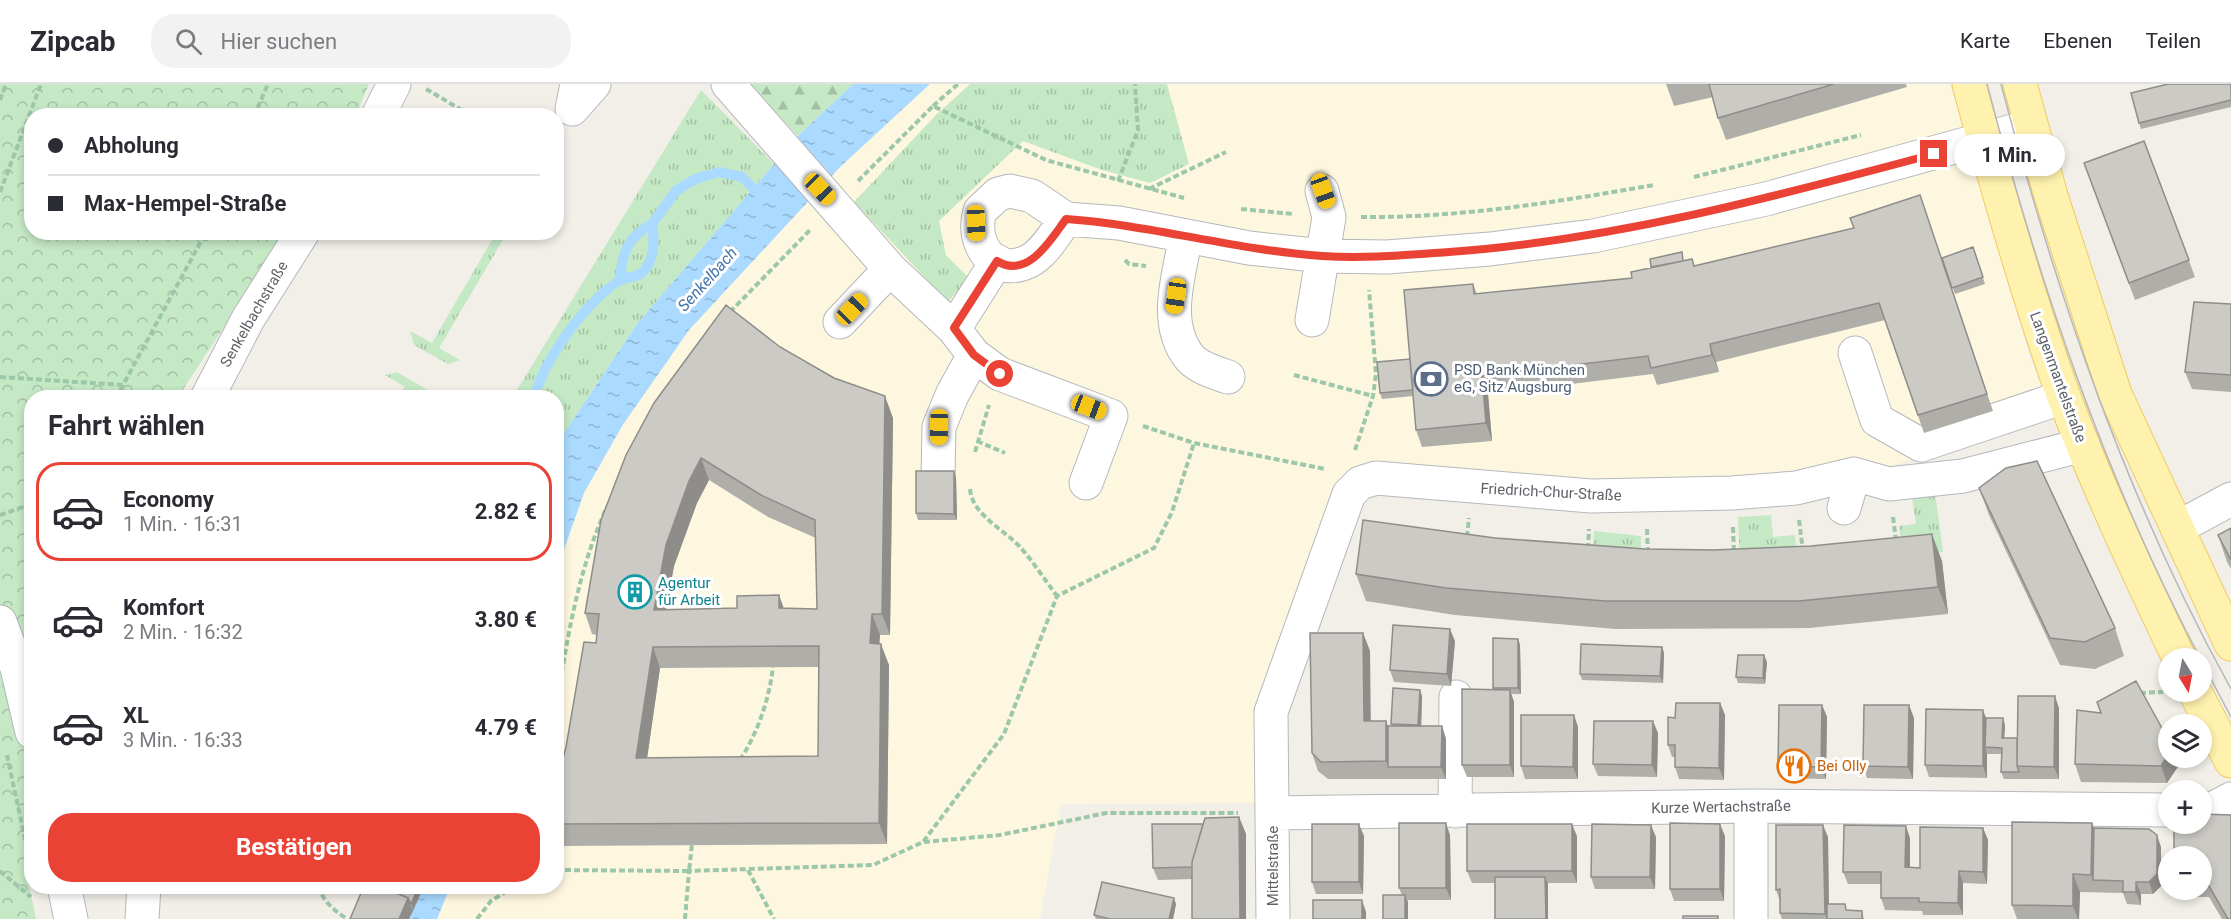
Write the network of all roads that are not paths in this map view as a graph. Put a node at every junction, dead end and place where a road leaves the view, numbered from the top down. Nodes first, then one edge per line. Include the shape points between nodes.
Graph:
1 (394, 84) edge
2 (577, 84) edge
3 (594, 84) edge
4 (728, 84) edge
5 (1969, 84) edge
6 (2020, 84) edge
7 (382, 108) edge
8 (2031, 126) junction
9 (1984, 140) junction
10 (1323, 191) dead end
11 (1066, 219) junction
12 (1186, 236) junction
13 (298, 240) edge
14 (1323, 256) junction
15 (997, 261) junction
16 (890, 269) junction
17 (1312, 320) dead end
18 (840, 322) dead end
19 (954, 328) junction
20 (1855, 353) dead end
21 (974, 355) junction
22 (1228, 377) dead end
23 (211, 390) edge
24 (2064, 397) junction
25 (2083, 445) junction
26 (1854, 474) junction
27 (938, 477) edge
28 (1086, 483) dead end
29 (2231, 499) edge
30 (1844, 508) dead end
31 (2177, 528) junction
32 (0, 622) edge
33 (2231, 644) edge
34 (2174, 648) edge
35 (1456, 697) dead end
36 (2200, 702) edge
37 (18, 739) edge
38 (2231, 761) edge
39 (2231, 800) edge
40 (1751, 806) junction
41 (2212, 809) edge
42 (2158, 810) edge
43 (1455, 811) junction
44 (1274, 813) junction
45 (51, 894) edge
46 (144, 894) edge
47 (71, 919) edge
48 (142, 919) edge
49 (1273, 919) edge
50 (1750, 919) edge

1 - 7 street
2 - 3 street via 572,109
4 - 16 street
5 - 9 main road, Langenmantelstraße
6 - 8 main road
8 - 9 street
8 - 31 main road via 2112,384
9 - 14 street via 1766,199 1593,236 1387,257
9 - 24 main road, Langenmantelstraße via 2037,321
10 - 14 street via 1329,217
11 - 12 street via 1119,223
11 - 15 street via 1037,257 1014,265
11 - 15 street via 1022,192 998,194 980,211 976,223 981,248
12 - 14 street
12 - 22 street via 1174,309 1176,329 1191,360
13 - 23 street, Senkelbachstraße via 248,319
14 - 17 street
15 - 19 street
16 - 18 street
16 - 19 street
19 - 21 street
20 - 24 street via 1877,420 1921,445
21 - 27 street via 939,427
21 - 28 street via 1000,374 1111,416
24 - 25 main road, Langenmantelstraße
25 - 26 street, Friedrich-Chur-Straße via 1963,476 1889,484
25 - 34 main road, Langenmantelstraße
26 - 30 street
26 - 44 street, Friedrich-Chur-Straße via 1796,488 1732,493 1691,507 1645,496 1549,505 1376,478 1360,483 1349,494 1271,712
29 - 31 street
31 - 33 main road
32 - 37 street via 17,668
35 - 43 street
36 - 38 main road
39 - 41 street
40 - 42 street, Kurze Wertachstraße
40 - 43 street, Kurze Wertachstraße
40 - 50 street
43 - 44 street, Kurze Wertachstraße
44 - 49 street, Mittelstraße
45 - 47 street
46 - 48 street

